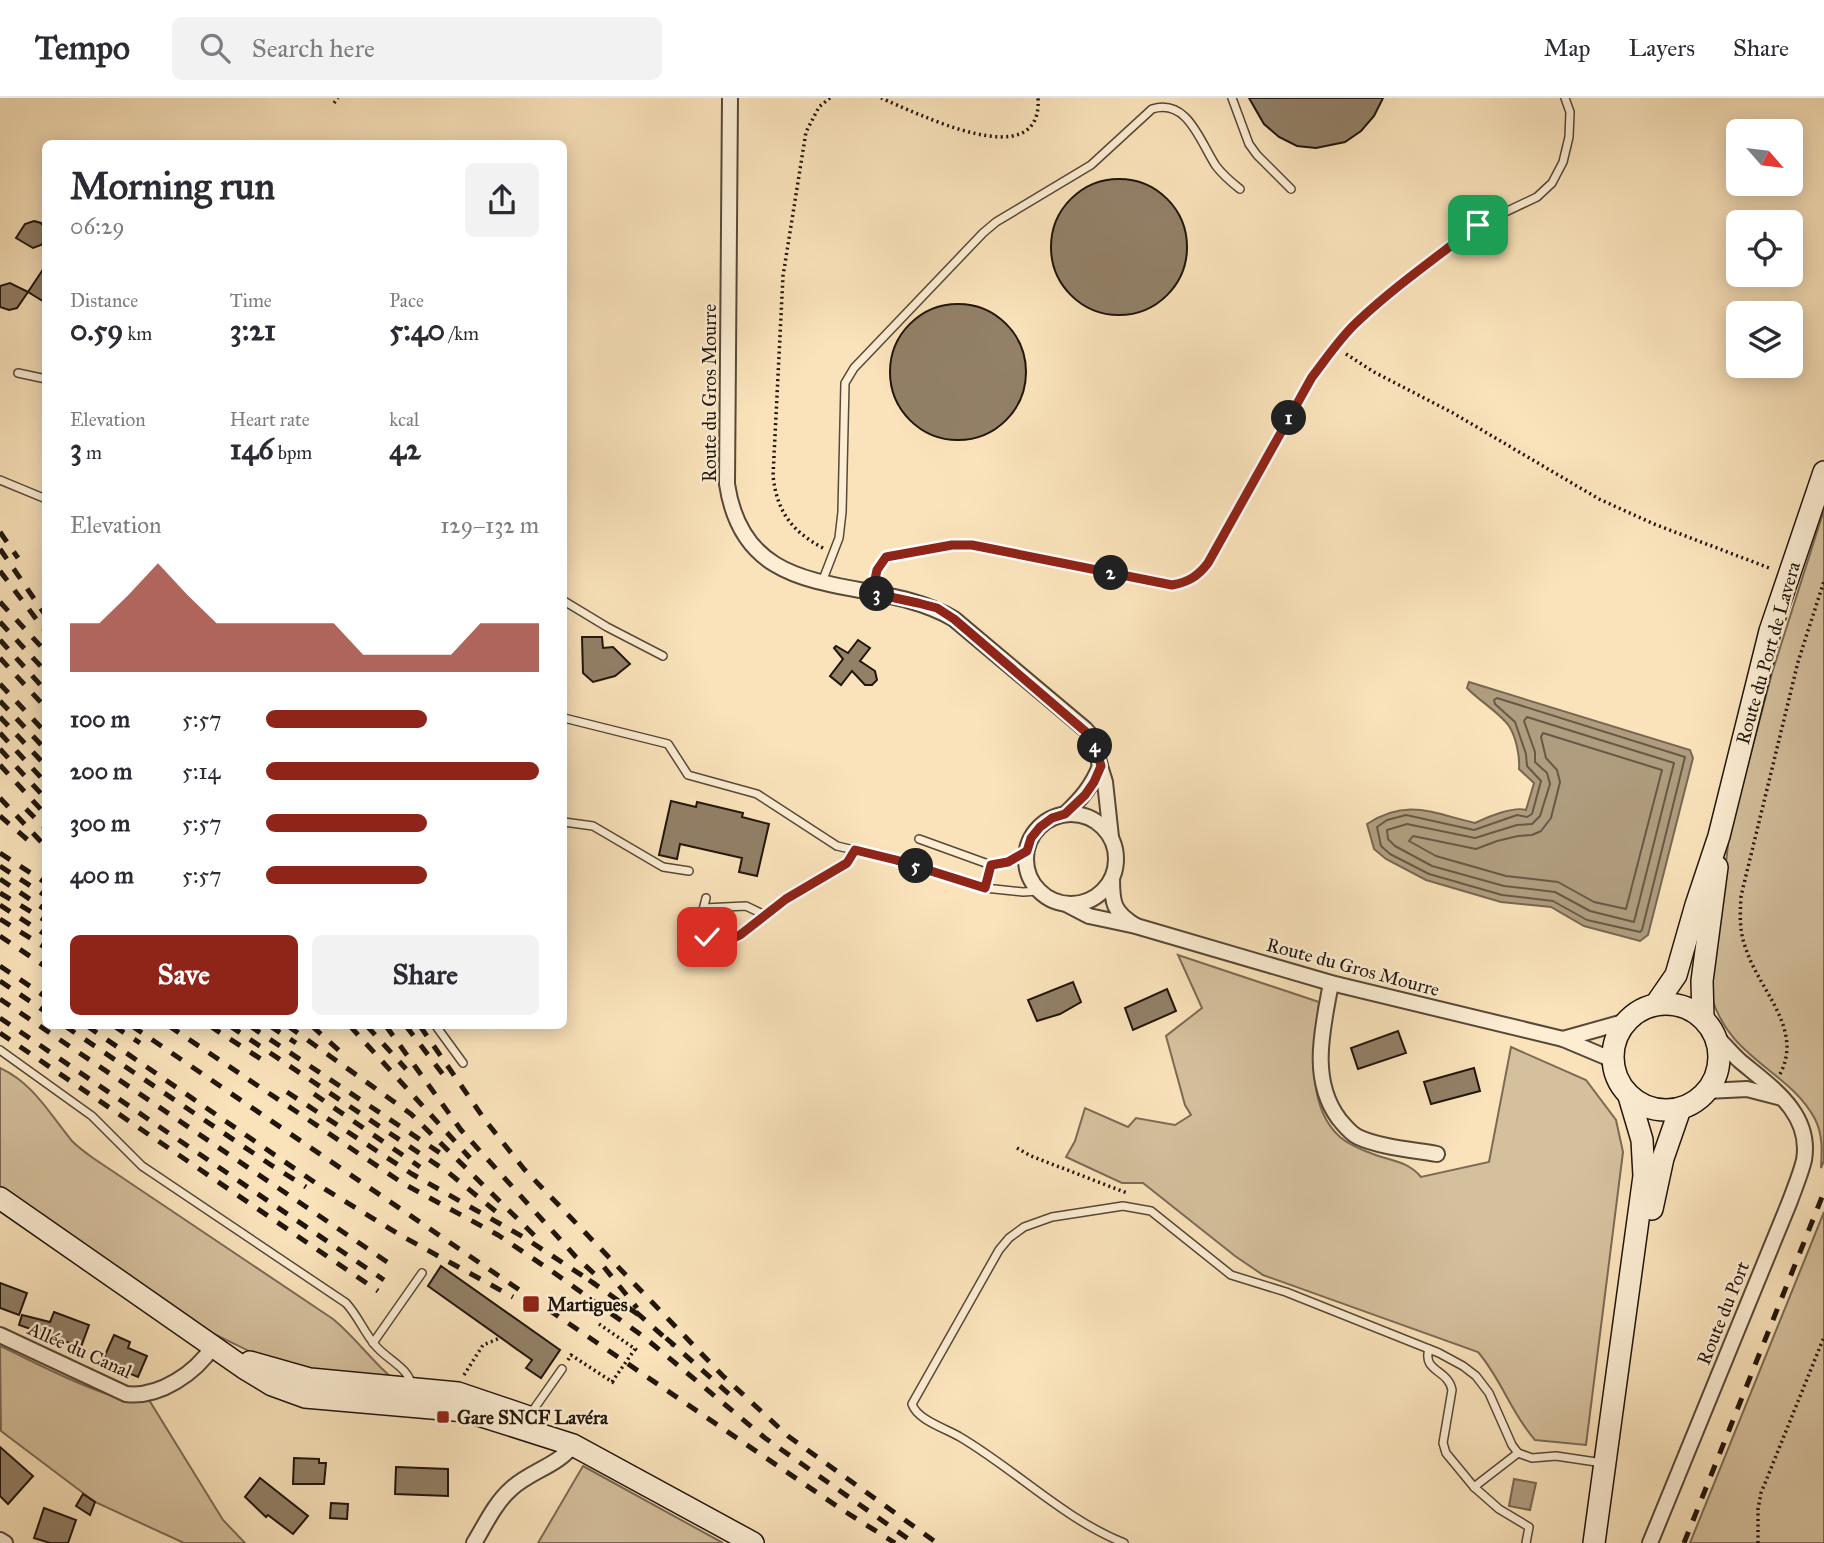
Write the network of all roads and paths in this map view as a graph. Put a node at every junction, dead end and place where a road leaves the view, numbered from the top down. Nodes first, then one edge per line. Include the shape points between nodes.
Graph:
1 (338, 98) edge
2 (730, 98) edge
3 (830, 98) edge
4 (881, 98) edge
5 (1038, 98) edge
6 (1232, 98) edge
7 (1565, 98) edge
8 (334, 103) dead end
9 (1240, 189) dead end
10 (1291, 189) dead end
11 (1336, 346) junction
12 (18, 373) dead end
13 (42, 378) edge
14 (1824, 472) edge
15 (0, 480) edge
16 (42, 497) edge
17 (834, 554) junction
18 (1790, 575) junction
19 (1824, 581) edge
20 (822, 582) junction
21 (872, 593) junction
22 (567, 603) edge
23 (663, 656) dead end
24 (567, 719) edge
25 (1101, 766) junction
26 (1065, 814) junction
27 (567, 822) edge
28 (1719, 836) junction
29 (1111, 838) junction
30 (919, 839) dead end
31 (855, 850) junction
32 (1027, 851) junction
33 (991, 865) junction
34 (689, 871) dead end
35 (1112, 877) junction
36 (985, 888) junction
37 (1039, 891) junction
38 (706, 898) dead end
39 (1065, 904) junction
40 (704, 908) junction
41 (765, 915) junction
42 (1136, 926) junction
43 (1331, 983) junction
44 (1656, 1004) junction
45 (1627, 1021) junction
46 (1709, 1026) junction
47 (438, 1029) edge
48 (1563, 1039) junction
49 (0, 1050) edge
50 (1612, 1060) junction
51 (463, 1063) dead end
52 (1772, 1087) junction
53 (1707, 1091) junction
54 (1629, 1096) junction
55 (1783, 1098) junction
56 (1680, 1109) junction
57 (1017, 1148) dead end
58 (1437, 1154) dead end
59 (0, 1198) edge
60 (1151, 1211) junction
61 (422, 1273) dead end
62 (1628, 1306) junction
63 (599, 1324) dead end
64 (0, 1335) edge
65 (1824, 1337) edge
66 (500, 1338) dead end
67 (373, 1343) junction
68 (213, 1346) junction
69 (1429, 1349) junction
70 (572, 1355) dead end
71 (562, 1369) dead end
72 (461, 1380) dead end
73 (413, 1397) junction
74 (525, 1422) junction
75 (573, 1445) junction
76 (1518, 1453) junction
77 (1605, 1464) junction
78 (1474, 1487) junction
79 (0, 1540) edge
80 (5, 1543) edge
81 (474, 1543) edge
82 (753, 1543) edge
83 (1124, 1543) edge
84 (1527, 1543) edge
85 (1594, 1543) edge
86 (1650, 1543) edge
87 (1758, 1543) edge

1 - 8 path
2 - 20 street, Route du Gros Mourre via 729,501 746,536 764,556 786,572
3 - 17 path via 819,107 806,132 783,276 773,476 776,498 788,520 800,534
4 - 5 path via 972,134 1003,137 1018,136 1033,124
6 - 10 lane via 1249,144
7 - 11 lane via 1570,112 1569,137 1552,183 1537,197 1478,225 1354,324
9 - 17 lane via 1217,166 1185,115 1163,105 1152,108 1091,165 996,222 854,368 845,383 842,512
11 - 18 path via 1599,499 1677,534
11 - 21 lane via 1312,377 1208,563 1187,583 1172,585 972,545 952,545 886,557 877,570
12 - 13 lane
14 - 18 street, Route du Port de Lavera
15 - 16 lane
17 - 20 lane
18 - 28 street, Route du Port de Lavera via 1770,631
19 - 52 path via 1798,662 1741,896 1740,928 1746,951 1781,1017 1788,1043 1786,1062
20 - 21 street, Route du Gros Mourre
21 - 25 street, Route du Gros Mourre via 937,608 971,631 1093,738
22 - 23 lane
24 - 31 lane via 668,744 688,775 757,794 837,846
25 - 26 street via 1085,795
25 - 29 street, Route du Gros Mourre
26 - 29 street via 1093,819
26 - 32 street via 1040,827
27 - 34 lane via 593,826 663,867
28 - 44 street, Route du Port de Lavera via 1676,975
28 - 46 street, Route du Port de Lavera via 1702,981
29 - 35 street, Route du Gros Mourre via 1116,865
30 - 33 lane
31 - 36 lane
31 - 41 lane via 847,863
32 - 33 lane
32 - 37 street via 1027,866
33 - 36 lane
35 - 39 street via 1093,898
35 - 42 street, Route du Gros Mourre via 1116,910
36 - 37 lane
37 - 39 street, Route du Gros Mourre
38 - 40 lane
39 - 42 street, Route du Gros Mourre via 1089,916
40 - 41 lane via 746,906
40 - 41 lane via 700,926 715,940 740,935
42 - 43 street, Route du Gros Mourre
43 - 48 street, Route du Gros Mourre
43 - 58 street via 1321,1067 1325,1094 1336,1115 1348,1130 1367,1140
44 - 45 street
44 - 46 street via 1681,1006
45 - 48 street, Route du Gros Mourre
45 - 50 street via 1619,1032
46 - 52 street, Route du Port via 1738,1059
46 - 53 street via 1719,1048 1719,1063
47 - 51 lane
48 - 50 street, Route du Gros Mourre
49 - 67 lane via 92,1116 142,1166 346,1303
50 - 54 street
52 - 55 street, Route du Port
53 - 55 street via 1746,1089
53 - 56 street
54 - 56 street via 1644,1106
54 - 62 street via 1642,1140 1644,1177
55 - 86 street, Route du Port via 1802,1126 1804,1158
56 - 62 street
57 - 60 path via 1132,1195
59 - 68 street
60 - 69 lane via 1231,1275
60 - 83 lane via 1123,1206 1052,1217 1009,1238 912,1404 918,1413 1075,1517
61 - 67 lane
62 - 77 street
63 - 70 path, bridge via 637,1350 613,1383
64 - 68 street, Allée du Canal via 136,1395 193,1370
65 - 87 path via 1761,1493
66 - 72 path via 483,1345
67 - 73 lane via 410,1378
68 - 73 street via 288,1392 323,1400
69 - 76 lane via 1476,1376
69 - 78 lane via 1428,1364 1451,1382 1443,1443
71 - 74 lane
73 - 74 street
74 - 75 street
75 - 81 street via 562,1457 512,1487
75 - 82 street
76 - 77 lane
76 - 78 lane
77 - 85 street
78 - 84 lane via 1529,1527
79 - 80 street

